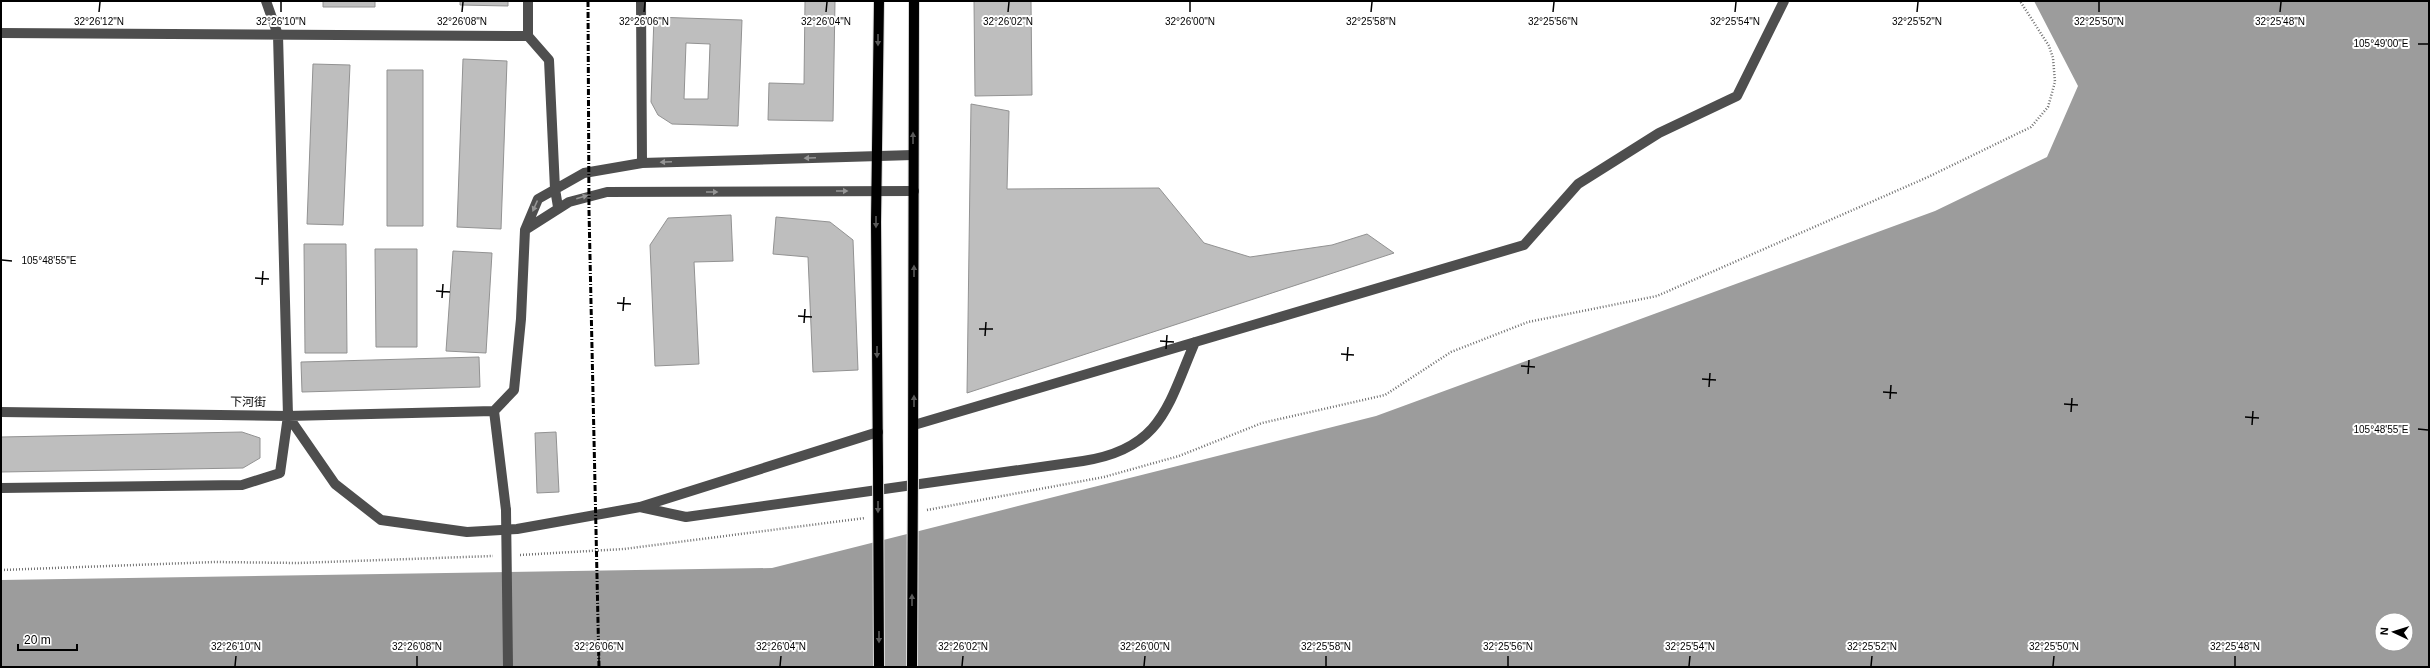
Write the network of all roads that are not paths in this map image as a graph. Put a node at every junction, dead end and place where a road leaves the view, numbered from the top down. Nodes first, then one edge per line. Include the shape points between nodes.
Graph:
1 (266, 1) edge
2 (528, 1) edge
3 (641, 1) edge
4 (879, 1) edge
5 (914, 1) edge
6 (1784, 1) edge
7 (1, 33) edge
8 (278, 35) junction
9 (528, 36) junction
10 (877, 155) junction
11 (913, 155) junction
12 (642, 163) junction
13 (555, 190) junction
14 (877, 191) junction
15 (914, 191) junction
16 (558, 207) junction
17 (525, 230) junction
18 (1196, 342) junction
19 (494, 411) junction
20 (1, 412) edge
21 (288, 416) junction
22 (914, 426) junction
23 (878, 432) junction
24 (1, 488) edge
25 (640, 507) junction
26 (508, 667) edge
27 (879, 667) edge
28 (912, 667) edge

1 - 8 street
2 - 9 street
3 - 12 street
4 -> 10 main road
11 -> 5 main road
6 - 18 street via 1737,96 1659,133 1578,184 1524,245
7 - 8 street
8 - 9 street
8 - 21 street
9 - 13 street via 549,60
10 - 11 street
10 -> 12 street
10 - 14 main road
11 - 15 main road
12 - 13 street via 584,173
13 - 16 street
13 -> 17 street via 538,199
14 - 15 street
16 -> 14 street via 580,197 607,192
14 -> 23 main road
22 -> 15 main road
16 - 17 street
17 - 19 street via 514,390
18 - 22 street
18 - 25 street via 1175,395 1157,424 1131,446 1111,455 686,517
19 - 21 street, 下河街
19 - 26 street, bridge via 506,510
20 - 21 street, 下河街
21 - 24 street via 280,473 242,485
21 - 25 street via 335,484 381,520 467,532 517,529
28 -> 22 main road, bridge
23 - 25 street
23 -> 27 main road, bridge

